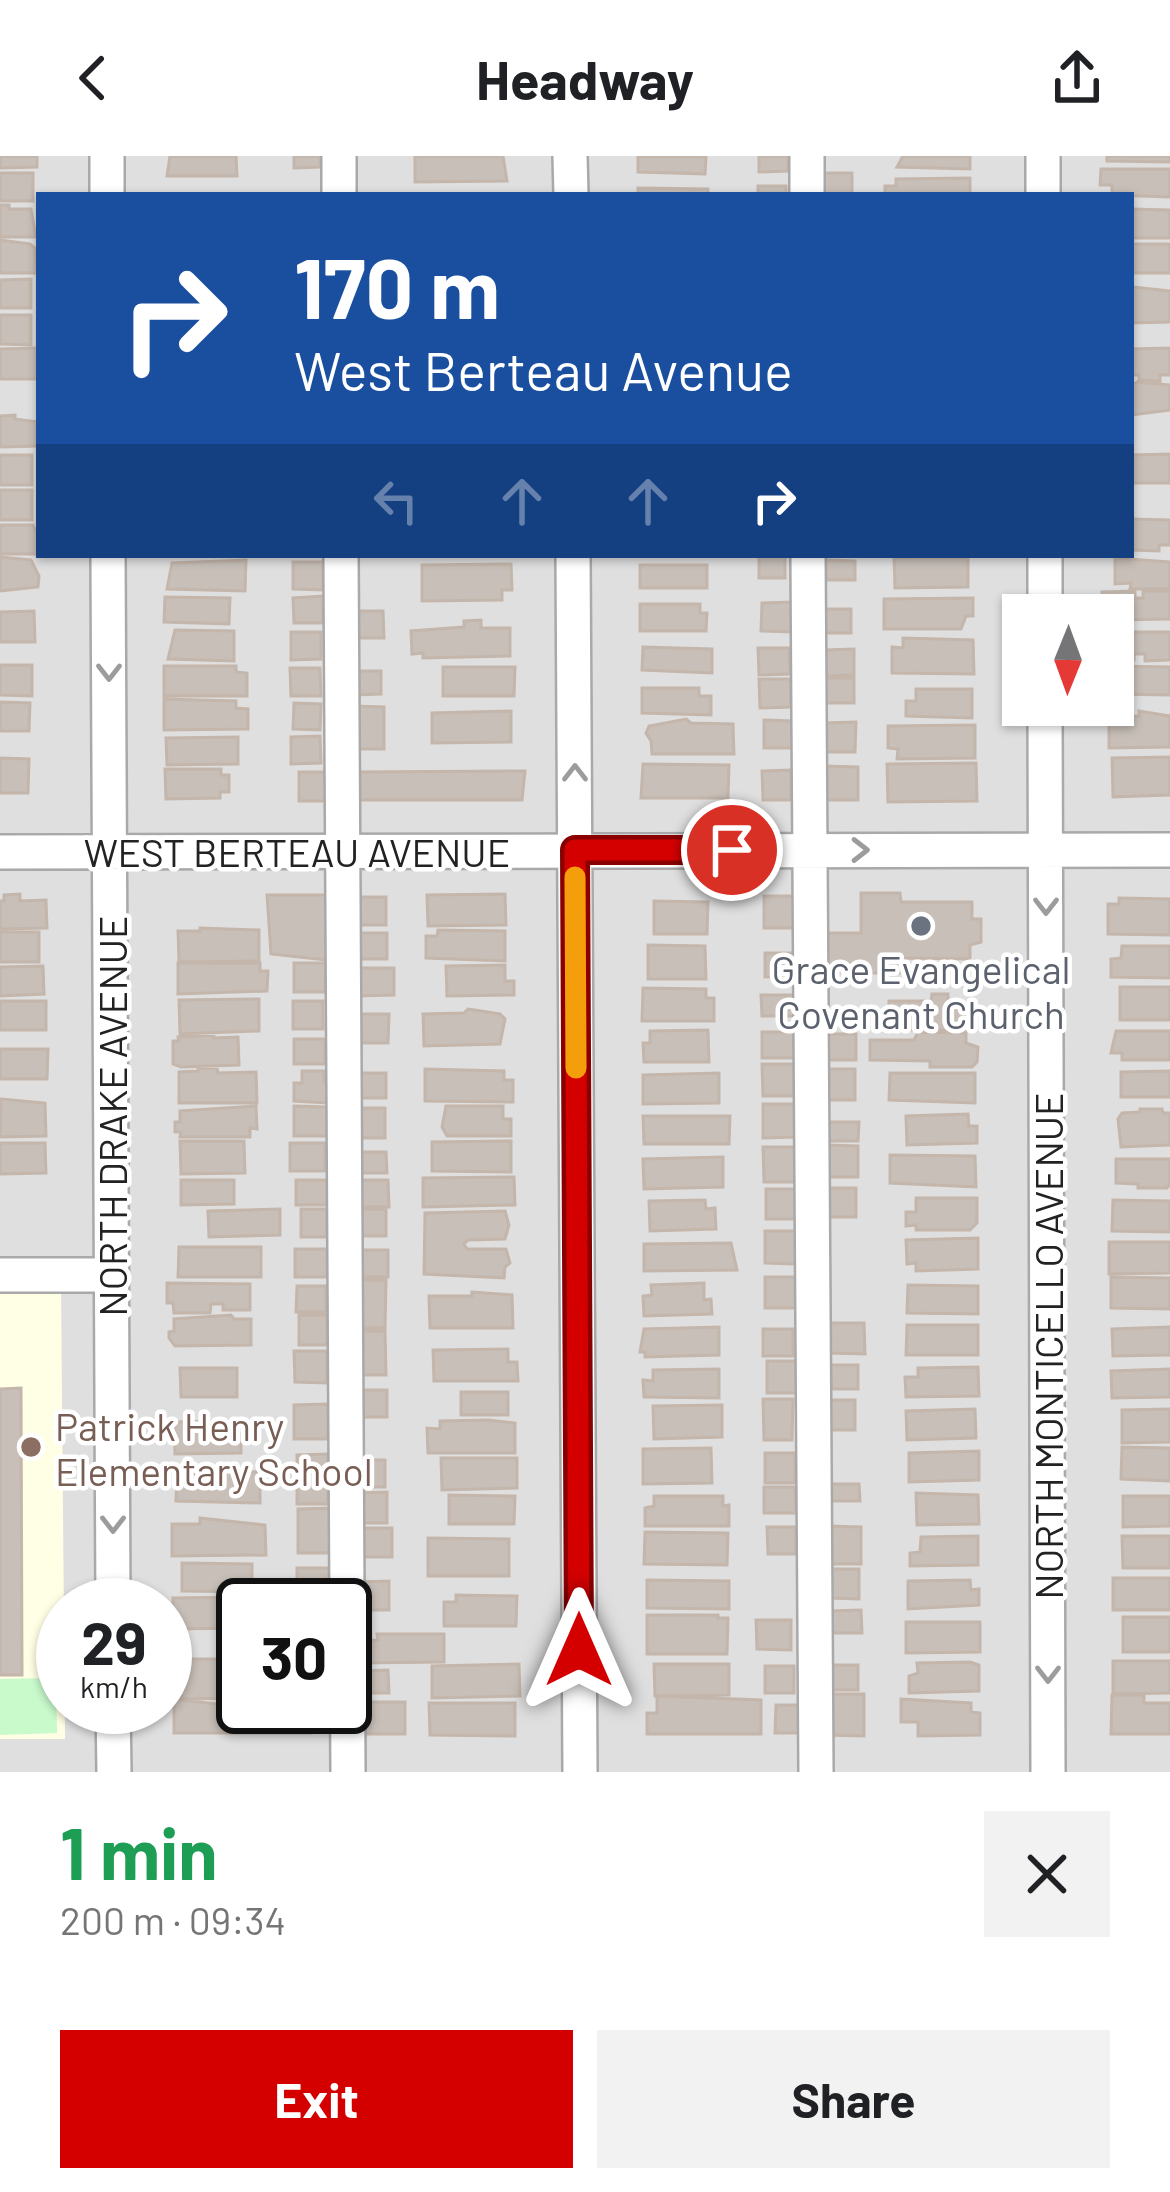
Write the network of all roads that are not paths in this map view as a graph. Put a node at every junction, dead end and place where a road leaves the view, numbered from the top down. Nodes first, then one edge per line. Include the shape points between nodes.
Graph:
1 (107, 156) edge
2 (339, 156) edge
3 (571, 156) edge
4 (807, 156) edge
5 (1043, 156) edge
6 (107, 192) edge
7 (339, 192) edge
8 (571, 192) edge
9 (807, 192) edge
10 (1043, 192) edge
11 (109, 558) edge
12 (341, 558) edge
13 (573, 558) edge
14 (808, 558) edge
15 (1045, 558) edge
16 (1045, 594) edge
17 (1045, 726) edge
18 (343, 850) junction
19 (575, 850) junction
20 (810, 850) junction
21 (1046, 850) junction
22 (1170, 850) edge
23 (110, 851) junction
24 (0, 852) edge
25 (0, 1275) edge
26 (111, 1275) junction
27 (113, 1578) edge
28 (113, 1734) edge
29 (114, 1772) edge
30 (347, 1772) edge
31 (580, 1772) edge
32 (816, 1772) edge
33 (1048, 1772) edge

1 - 6 street
2 - 7 street
3 - 8 street
4 - 9 street
5 - 10 street
11 -> 23 street, NORTH DRAKE AVENUE
12 - 18 street
19 -> 13 street
14 - 20 street
15 - 16 street
17 - 21 street, NORTH MONTICELLO AVENUE
18 - 19 street, WEST BERTEAU AVENUE
18 - 23 street, WEST BERTEAU AVENUE
18 - 30 street
19 - 20 street, WEST BERTEAU AVENUE
19 - 31 street
20 -> 21 street, WEST BERTEAU AVENUE
20 - 32 street
21 - 22 street, WEST BERTEAU AVENUE
21 -> 33 street, NORTH MONTICELLO AVENUE
23 - 24 street, WEST BERTEAU AVENUE
23 - 26 street, NORTH DRAKE AVENUE
25 - 26 street
26 -> 27 street, NORTH DRAKE AVENUE
28 - 29 street

